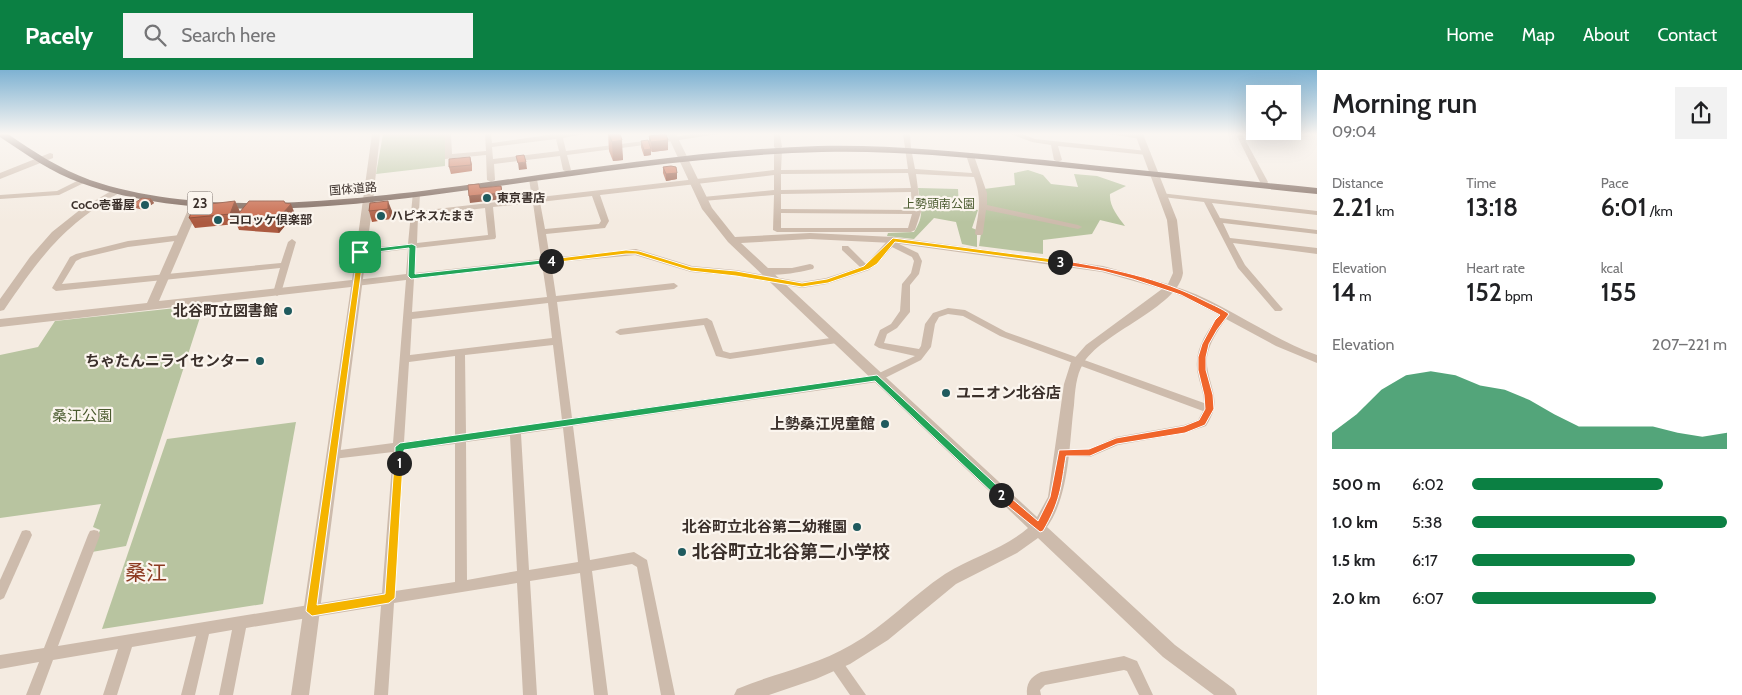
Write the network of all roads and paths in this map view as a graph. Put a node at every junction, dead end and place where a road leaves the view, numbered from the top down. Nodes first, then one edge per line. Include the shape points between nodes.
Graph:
1 (32, 163) edge
2 (54, 163) edge
3 (58, 163) edge
4 (372, 163) edge
5 (490, 163) edge
6 (565, 163) edge
7 (633, 163) edge
8 (646, 163) edge
9 (685, 163) edge
10 (777, 163) edge
11 (910, 163) edge
12 (972, 163) edge
13 (1054, 163) edge
14 (1082, 163) edge
15 (1151, 163) edge
16 (1254, 163) edge
17 (567, 170) junction
18 (911, 171) junction
19 (777, 172) junction
20 (1155, 173) junction
21 (975, 175) junction
22 (0, 176) edge
23 (533, 179) junction
24 (491, 180) junction
25 (84, 181) junction
26 (693, 181) junction
27 (1264, 182) junction
28 (1317, 187) edge
29 (913, 190) junction
30 (116, 191) junction
31 (1317, 191) edge
32 (596, 192) junction
33 (777, 192) junction
34 (416, 194) junction
35 (1163, 196) junction
36 (0, 198) edge
37 (368, 198) junction
38 (537, 200) junction
39 (702, 200) junction
40 (1207, 200) junction
41 (196, 203) junction
42 (489, 205) junction
43 (984, 207) junction
44 (776, 211) junction
45 (917, 212) junction
46 (1317, 213) edge
47 (414, 214) junction
48 (1217, 220) junction
49 (1078, 227) dead end
50 (541, 232) junction
51 (1317, 232) edge
52 (978, 233) dead end
53 (180, 238) junction
54 (732, 240) junction
55 (1228, 240) junction
56 (892, 241) junction
57 (292, 242) dead end
58 (412, 246) junction
59 (845, 248) dead end
60 (1317, 251) edge
61 (360, 252) junction
62 (546, 261) junction
63 (285, 265) junction
64 (810, 268) dead end
65 (866, 268) junction
66 (768, 275) junction
67 (411, 276) junction
68 (163, 277) junction
69 (356, 283) junction
70 (674, 286) dead end
71 (1170, 288) junction
72 (277, 293) junction
73 (552, 299) junction
74 (152, 306) junction
75 (0, 307) edge
76 (1278, 309) dead end
77 (1225, 314) junction
78 (408, 316) junction
79 (0, 323) edge
80 (620, 332) dead end
81 (837, 340) junction
82 (556, 341) junction
83 (460, 352) junction
84 (922, 353) junction
85 (404, 359) junction
86 (1317, 359) edge
87 (1077, 362) junction
88 (877, 378) junction
89 (1210, 409) junction
90 (567, 423) junction
91 (515, 431) junction
92 (460, 439) junction
93 (400, 447) junction
94 (1062, 452) junction
95 (333, 455) junction
96 (1040, 528) junction
97 (94, 535) dead end
98 (26, 536) dead end
99 (585, 565) junction
100 (523, 576) junction
101 (461, 587) junction
102 (0, 594) edge
103 (389, 598) junction
104 (312, 611) junction
105 (240, 624) junction
106 (204, 629) junction
107 (127, 641) junction
108 (48, 654) junction
109 (0, 662) edge
110 (835, 663) junction
111 (33, 695) edge
112 (110, 695) edge
113 (188, 695) edge
114 (226, 695) edge
115 (300, 695) edge
116 (381, 695) edge
117 (530, 695) edge
118 (601, 695) edge
119 (668, 695) edge
120 (743, 695) edge
121 (860, 695) edge
122 (1034, 695) edge
123 (1146, 695) edge
124 (1228, 695) edge

1 - 22 street
2 - 25 main road, 国体道路 / 23
3 - 37 main road, 国体道路 / 23 via 124,186 198,198 274,201
4 - 37 street
5 - 24 street
6 - 17 street
7 - 17 main road, 国体道路 / 23
8 - 23 main road, 国体道路 / 23
9 - 26 street
10 - 19 street
11 - 18 street
12 - 21 street
13 - 20 main road, 国体道路 / 23
14 - 20 main road, 国体道路 / 23
15 - 20 street
16 - 27 street
17 - 24 main road, 国体道路 / 23
18 - 19 street
18 - 21 street
18 - 29 street
19 - 26 street
19 - 33 street
20 - 27 main road, 国体道路 / 23
20 - 31 main road, 国体道路 / 23
20 - 35 street
21 - 43 street via 983,193
23 - 34 main road, 国体道路 / 23
23 - 38 street
24 - 37 main road, 国体道路 / 23
25 - 30 main road, 国体道路 / 23
25 - 36 street via 59,193
26 - 32 street
26 - 39 street
27 - 28 main road, 国体道路 / 23
29 - 33 street
29 - 45 street
30 - 41 main road, 国体道路 / 23
30 - 75 street via 56,234 34,258
32 - 38 street
32 - 50 street via 604,221 602,226
33 - 39 street
33 - 44 street
34 - 37 main road, 国体道路 / 23
34 - 47 street
35 - 40 street
35 - 71 street via 1172,220 1178,266 1177,280
37 - 41 main road, 国体道路 / 23 via 278,206
37 - 61 street
38 - 42 street
38 - 50 street
39 - 54 street
40 - 46 street
40 - 48 street
41 - 53 street
42 - 47 street
42 - 58 street via 492,237
43 - 49 street
43 - 52 street
44 - 45 street
44 - 45 street via 777,230 890,232 911,230
47 - 58 street
48 - 51 street
48 - 55 street
50 - 62 street
53 - 68 street
53 - 68 street via 128,244 79,256 73,260 56,288
54 - 56 street via 810,236
54 - 66 street
55 - 60 street
55 - 76 street via 1241,266
56 - 65 street
56 - 71 street via 1103,269
56 - 84 street via 915,255 918,261 915,274 906,284 905,312 894,326 883,332 879,345
57 - 63 street
58 - 61 street
58 - 67 street
59 - 65 street
61 - 69 street
62 - 66 street via 636,252 691,269
62 - 67 street
62 - 73 street
63 - 68 street
63 - 72 street
64 - 66 street
65 - 66 street via 828,281 802,285
66 - 81 street
67 - 69 street
67 - 78 street
68 - 74 street
69 - 72 street
69 - 95 street
70 - 73 street
71 - 77 street
71 - 87 street via 1090,348
72 - 74 street
73 - 78 street
73 - 82 street
74 - 79 street
77 - 86 street via 1286,349
77 - 89 street via 1215,326 1202,357
78 - 85 street
80 - 81 street via 707,321 719,354 730,356
81 - 88 street
82 - 83 street
82 - 90 street
83 - 85 street
83 - 92 street
84 - 87 street via 930,324 936,315 948,311 965,313 1003,334
84 - 88 street
85 - 93 street
87 - 89 street
87 - 94 street via 1070,384
88 - 90 street
88 - 96 street
89 - 94 street via 1202,423 1185,430 1116,441 1090,453
90 - 91 street
90 - 99 street
91 - 92 street
91 - 100 street
92 - 93 street
92 - 101 street
93 - 95 street
93 - 103 street
94 - 96 street via 1055,497
95 - 104 street
96 - 110 street via 1023,542 951,579 878,637
96 - 124 street via 1169,651
97 - 108 street
98 - 102 street
99 - 100 street
99 - 118 street
99 - 119 street via 634,558 643,564
100 - 101 street
100 - 117 street
101 - 103 street
103 - 104 street
103 - 116 street
104 - 105 street
104 - 115 street
105 - 106 street
105 - 114 street
106 - 107 street
106 - 113 street
107 - 108 street
107 - 112 street
108 - 109 street
108 - 111 street
110 - 120 street
110 - 121 street
122 - 123 street via 1034,687 1041,679 1124,663 1132,666

